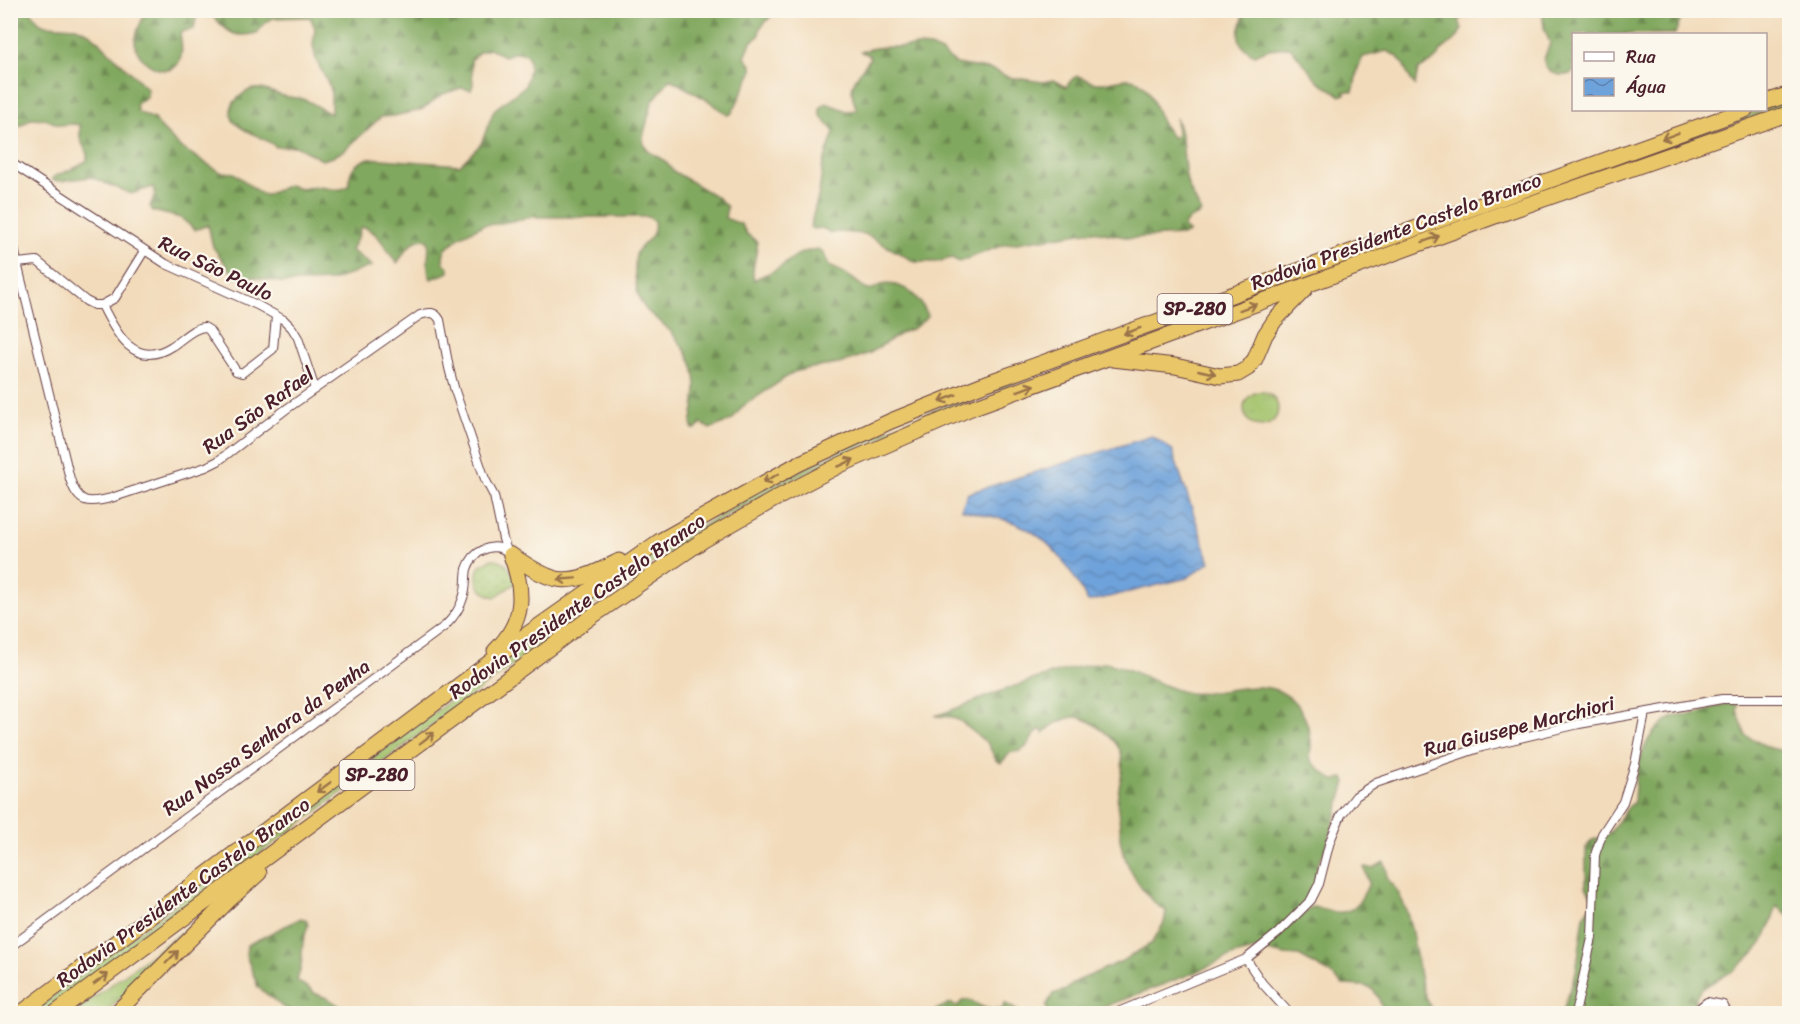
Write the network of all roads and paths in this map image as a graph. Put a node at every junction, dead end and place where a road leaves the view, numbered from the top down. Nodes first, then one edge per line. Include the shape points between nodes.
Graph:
1 (1790, 94) edge
2 (1767, 102) edge
3 (1742, 111) edge
4 (1790, 113) edge
5 (10, 162) edge
6 (10, 226) edge
7 (144, 251) junction
8 (17, 263) junction
9 (1309, 284) junction
10 (102, 305) junction
11 (276, 316) junction
12 (1107, 359) junction
13 (315, 389) junction
14 (660, 541) junction
15 (509, 553) junction
16 (460, 687) junction
17 (1790, 699) edge
18 (1646, 713) junction
19 (324, 814) junction
20 (10, 946) edge
21 (1246, 959) junction
22 (86, 963) junction
23 (10, 1011) edge
24 (20, 1014) edge
25 (54, 1014) edge
26 (115, 1014) edge
27 (1113, 1014) edge
28 (1290, 1014) edge
29 (1575, 1014) edge
30 (1692, 1014) edge
31 (1728, 1014) edge

1 - 2 highway
3 -> 14 highway, Rodovia Presidente Castelo Branco / SP-280 via 981,385 798,464
9 -> 4 highway, Rodovia Presidente Castelo Branco / SP-280
5 - 7 street, Rua São Paulo
6 - 8 street, Rua São Rafael
7 - 10 street via 115,298
7 - 11 street, Rua São Paulo
8 - 10 street via 37,261 86,302
8 - 13 street, Rua São Rafael via 70,479 75,492 85,500 111,498 207,467
12 -> 9 highway, Rodovia Presidente Castelo Branco / SP-280
12 -> 9 highway via 1175,366 1220,376 1238,374 1255,359 1275,320
10 - 11 street via 121,339 138,352 164,350 201,326 206,327 240,374 273,348
11 - 13 street, Rua São Paulo via 296,334
19 -> 12 highway, Rodovia Presidente Castelo Branco / SP-280 via 591,616 702,541 840,465 971,408
13 - 15 street, Rua São Rafael via 420,315 438,314 455,391 494,496
14 -> 15 highway via 591,574 566,579 546,575
14 - 16 highway, Rodovia Presidente Castelo Branco / SP-280
15 - 16 highway via 521,592 518,616 503,643
15 - 20 street, Rua Nossa Senhora da Penha via 488,547 473,559 462,602 444,626
16 -> 22 highway, Rodovia Presidente Castelo Branco / SP-280
17 - 18 street, Rua Giusepe Marchiori via 1722,699
18 - 21 street, Rua Giusepe Marchiori via 1482,747 1376,783 1356,796 1341,815 1311,900
18 - 29 street via 1623,802 1602,834 1595,855 1592,938
25 -> 19 highway, Rodovia Presidente Castelo Branco / SP-280
26 -> 19 highway via 229,900
21 - 27 street, Rua Giusepe Marchiori
21 - 28 street
22 - 23 highway
22 - 24 highway, Rodovia Presidente Castelo Branco / SP-280
30 - 31 street via 1707,1002 1723,1005

